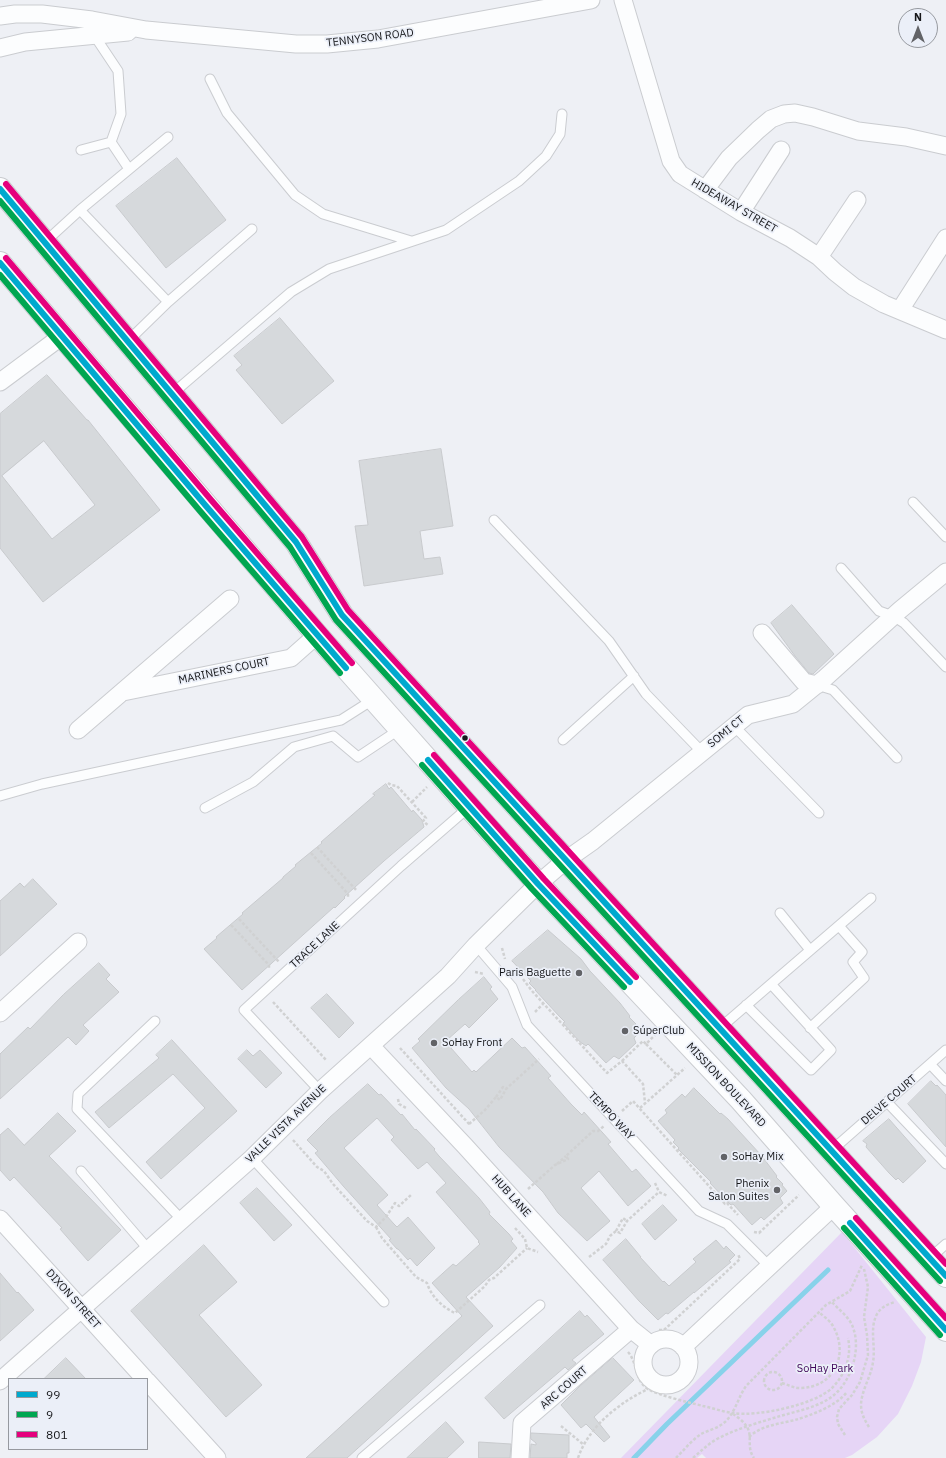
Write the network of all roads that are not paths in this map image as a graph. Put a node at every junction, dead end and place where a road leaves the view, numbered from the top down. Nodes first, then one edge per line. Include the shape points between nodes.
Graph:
1 (592, 0) edge
2 (623, 0) edge
3 (0, 16) edge
4 (146, 30) junction
5 (94, 35) junction
6 (0, 48) edge
7 (210, 79) dead end
8 (562, 114) dead end
9 (168, 137) dead end
10 (111, 142) junction
11 (946, 146) edge
12 (81, 150) dead end
13 (781, 150) dead end
14 (129, 169) junction
15 (0, 189) edge
16 (705, 190) junction
17 (857, 200) dead end
18 (80, 210) junction
19 (741, 212) junction
20 (252, 229) dead end
21 (946, 238) edge
22 (411, 241) junction
23 (44, 242) junction
24 (819, 256) junction
25 (0, 264) edge
26 (168, 302) junction
27 (900, 310) junction
28 (946, 330) edge
29 (62, 336) junction
30 (128, 341) junction
31 (0, 382) edge
32 (172, 394) junction
33 (914, 502) dead end
34 (494, 520) dead end
35 (946, 537) edge
36 (841, 568) dead end
37 (946, 572) edge
38 (230, 598) dead end
39 (893, 616) junction
40 (762, 633) dead end
41 (317, 635) junction
42 (946, 667) edge
43 (634, 676) junction
44 (817, 685) junction
45 (123, 692) junction
46 (374, 700) junction
47 (734, 726) junction
48 (400, 729) junction
49 (78, 730) dead end
50 (563, 740) dead end
51 (702, 752) junction
52 (896, 758) dead end
53 (0, 796) edge
54 (469, 807) junction
55 (205, 808) dead end
56 (819, 813) dead end
57 (566, 860) junction
58 (538, 884) junction
59 (871, 898) dead end
60 (780, 913) dead end
61 (839, 926) junction
62 (78, 942) dead end
63 (476, 945) junction
64 (810, 950) junction
65 (770, 984) junction
66 (746, 1005) junction
67 (0, 1013) edge
68 (155, 1022) dead end
69 (720, 1028) junction
70 (810, 1028) junction
71 (371, 1046) junction
72 (946, 1050) edge
73 (930, 1064) junction
74 (946, 1081) edge
75 (320, 1091) junction
76 (887, 1102) junction
77 (831, 1151) junction
78 (252, 1158) junction
79 (946, 1164) edge
80 (81, 1171) dead end
81 (834, 1206) junction
82 (0, 1219) edge
83 (182, 1220) junction
84 (946, 1244) edge
85 (149, 1250) junction
86 (930, 1258) junction
87 (769, 1266) junction
88 (946, 1276) edge
89 (384, 1302) dead end
90 (540, 1305) dead end
91 (81, 1309) junction
92 (631, 1330) junction
93 (946, 1330) edge
94 (654, 1337) junction
95 (683, 1347) junction
96 (144, 1378) edge
97 (0, 1381) edge
98 (148, 1382) edge
99 (217, 1458) edge
100 (362, 1458) edge
101 (520, 1458) edge

1 - 4 street, TENNYSON ROAD via 378,40 327,44 296,44
2 - 16 street, HIDEAWAY STREET via 671,161 680,174
3 - 4 street, TENNYSON ROAD via 42,14
4 - 5 street, TENNYSON ROAD
5 - 6 street, TENNYSON ROAD via 25,42
5 - 10 lane via 118,71 121,114
7 - 22 lane via 227,114 295,195 323,214
8 - 22 lane via 557,140 546,156 518,181 446,230
9 - 14 lane
10 - 12 lane
10 - 14 lane
11 - 16 street via 858,131 813,117 784,114 771,119 758,130 729,158
13 - 19 street
14 - 18 lane
15 - 23 main road
16 - 19 street, HIDEAWAY STREET
17 - 24 street
18 - 23 lane
18 - 26 lane
19 - 24 street, HIDEAWAY STREET
20 - 26 lane
21 - 27 street
22 - 32 lane via 329,269 291,292
23 - 30 main road
24 - 27 street, HIDEAWAY STREET via 854,287
25 - 29 main road, MISSION BOULEVARD
26 - 30 lane
27 - 28 street, HIDEAWAY STREET
29 - 31 street
29 - 41 main road, MISSION BOULEVARD
30 - 32 main road
32 - 57 main road via 296,542 342,615
33 - 35 lane
34 - 43 lane via 609,641
36 - 39 lane via 879,612
37 - 39 street, SOMI CT
38 - 45 street, MARINERS COURT
39 - 42 lane via 904,622
39 - 44 street, SOMI CT
40 - 44 street via 804,682
41 - 45 street, MARINERS COURT via 290,658
41 - 46 main road, MISSION BOULEVARD
43 - 50 lane
43 - 51 lane via 646,694
44 - 47 street, SOMI CT via 793,704 748,715
44 - 52 lane via 833,690
45 - 49 street, MARINERS COURT
46 - 48 main road, MISSION BOULEVARD
46 - 53 lane via 341,720 42,784
47 - 51 street, SOMI CT
47 - 56 lane
48 - 54 main road, MISSION BOULEVARD
48 - 55 lane via 358,757 333,736 294,747 253,782
51 - 57 street, SOMI CT via 593,842
54 - 58 main road, MISSION BOULEVARD
54 - 75 lane, TRACE LANE via 244,1010
57 - 58 street, VALLE VISTA AVENUE
57 - 69 main road
58 - 63 street, VALLE VISTA AVENUE
58 - 81 main road, MISSION BOULEVARD via 741,1100
59 - 61 lane
60 - 64 lane
61 - 64 lane
61 - 70 lane via 862,952 853,962 864,978
62 - 67 street
63 - 71 street, VALLE VISTA AVENUE via 448,976
63 - 87 lane, TEMPO WAY via 512,987 527,1025 699,1211 727,1224
64 - 65 lane
65 - 66 lane
65 - 70 lane
66 - 69 lane
66 - 70 lane via 811,1070 831,1050
68 - 83 lane via 78,1094 77,1109
69 - 77 main road
71 - 75 street, VALLE VISTA AVENUE
71 - 92 street, HUB LANE via 482,1164
72 - 73 lane, DELVE COURT
73 - 74 lane
73 - 76 lane, DELVE COURT
75 - 78 street, VALLE VISTA AVENUE
76 - 77 lane, DELVE COURT
76 - 79 lane
77 - 86 main road
78 - 83 street, VALLE VISTA AVENUE
78 - 89 lane
80 - 85 lane
81 - 87 street
81 - 93 main road, MISSION BOULEVARD
82 - 91 street, DIXON STREET
83 - 85 street, VALLE VISTA AVENUE
84 - 86 lane
85 - 91 street, VALLE VISTA AVENUE
86 - 88 main road
87 - 95 street
90 - 100 lane
91 - 96 street, DIXON STREET
91 - 97 street, VALLE VISTA AVENUE
92 - 94 street, HUB LANE
92 - 101 street, ARC COURT via 522,1423
94 - 95 street via 658,1341 665,1339
94 - 95 street via 643,1362 651,1379 658,1383 672,1384 686,1372 688,1359
98 - 99 street, DIXON STREET

